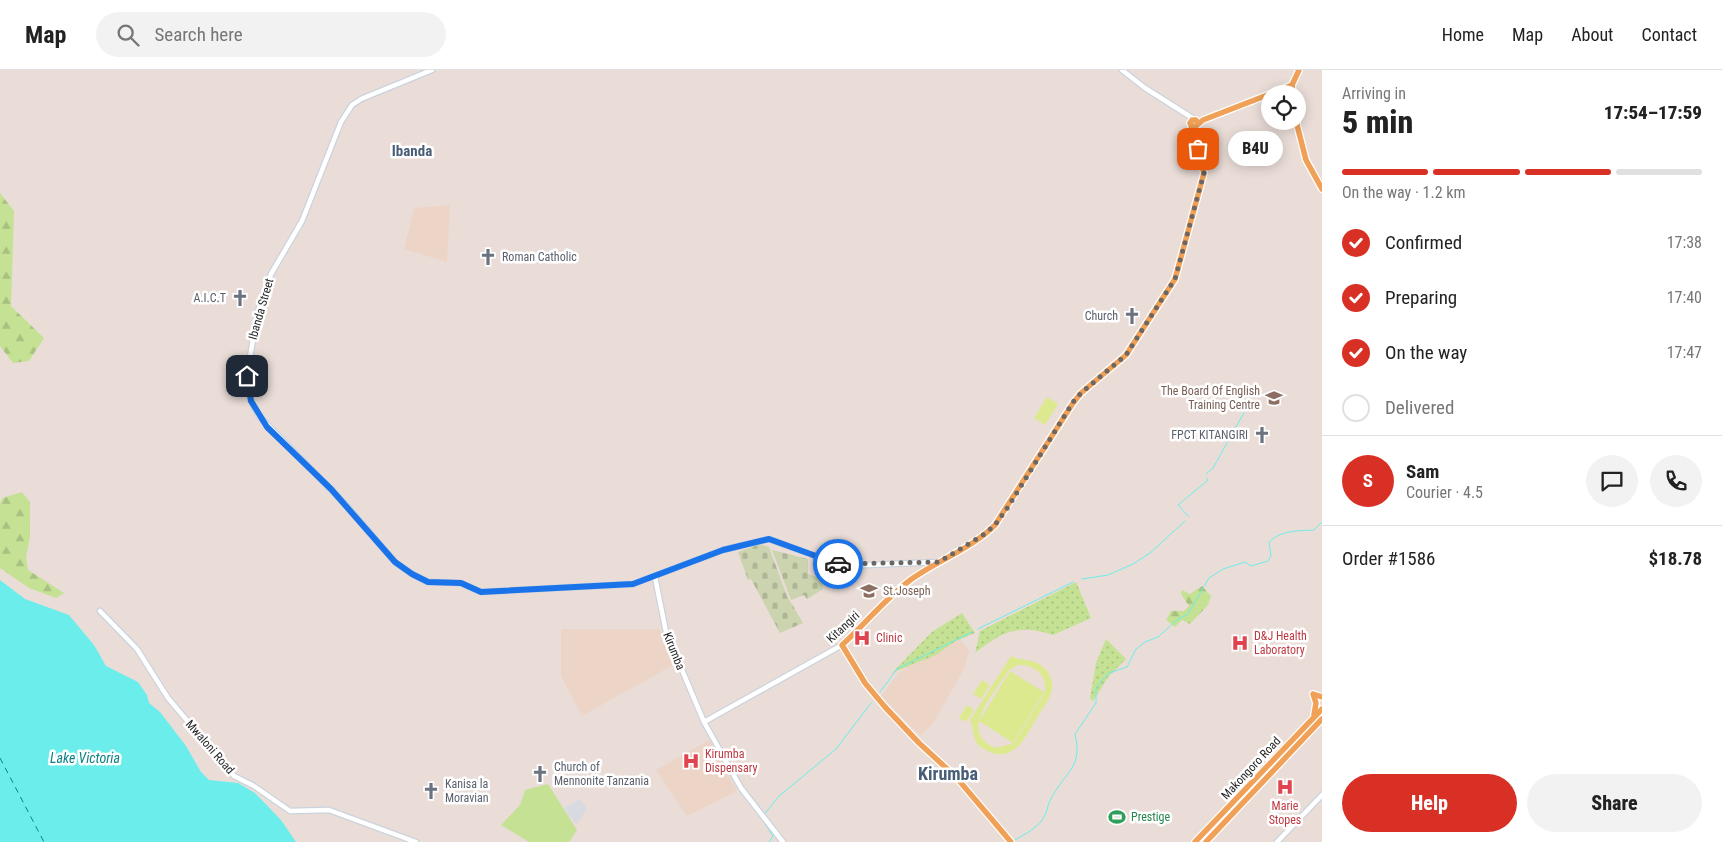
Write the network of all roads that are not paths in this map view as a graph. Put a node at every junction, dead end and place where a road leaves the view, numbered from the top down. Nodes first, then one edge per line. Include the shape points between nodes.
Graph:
1 (432, 70) edge
2 (1122, 70) edge
3 (1299, 70) edge
4 (1292, 85) edge
5 (1261, 98) edge
6 (1195, 122) junction
7 (1298, 130) edge
8 (1322, 188) edge
9 (939, 562) junction
10 (655, 577) junction
11 (100, 611) dead end
12 (842, 645) junction
13 (1322, 697) edge
14 (1322, 709) edge
15 (1314, 717) junction
16 (1322, 719) edge
17 (704, 722) junction
18 (1322, 795) edge
19 (1011, 841) edge
20 (416, 842) edge
21 (783, 842) edge
22 (1195, 842) edge
23 (1206, 842) edge
24 (1278, 842) edge

1 - 10 street, Ibanda Street via 369,95 348,109 302,221 271,274 257,314 247,367 251,401 267,427 336,494 395,562 420,579 437,584 461,583 477,591 612,586
2 - 6 street
3 - 4 main road
5 - 6 main road
6 - 9 main road, Kitangiri via 1193,133 1204,173 1175,279 1126,355 1073,402 995,525
7 - 8 main road via 1306,160
9 - 10 street via 843,566 769,539 723,550
9 - 12 main road, Kitangiri via 884,602
10 - 17 street, Kirumba via 666,632
11 - 20 street, Mwaloni Road via 138,649 168,698 234,776 290,811 329,810
12 - 17 street, Kitangiri
12 - 19 main road via 885,707 956,777
13 - 15 main road via 1313,694 1316,702
14 - 15 main road, Makongoro Road
15 - 22 main road, Makongoro Road
16 - 23 main road, Makongoro Road
17 - 21 street, Kirumba via 741,788
18 - 24 street

